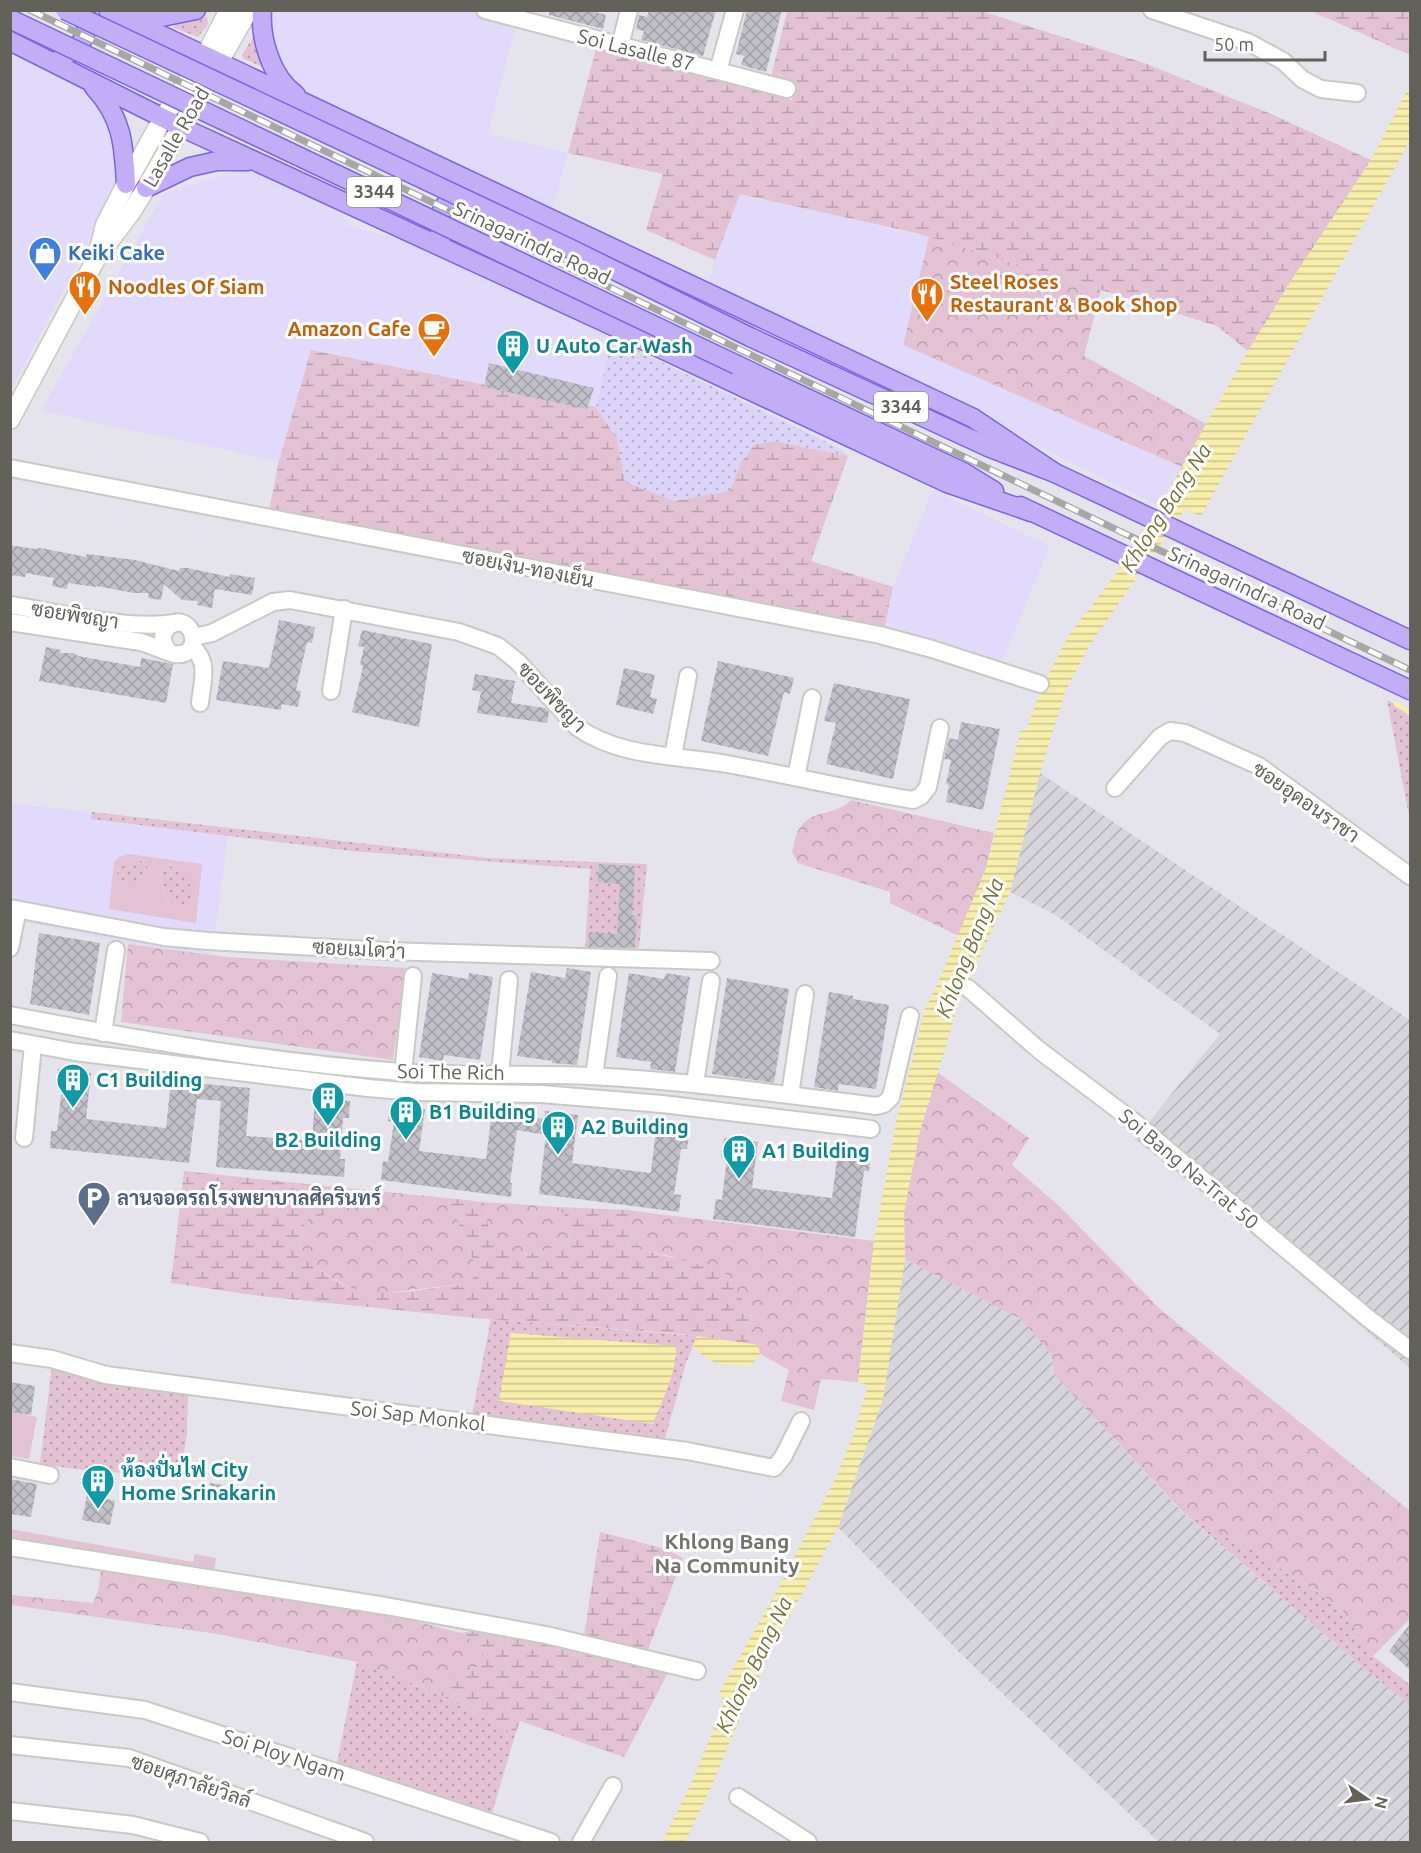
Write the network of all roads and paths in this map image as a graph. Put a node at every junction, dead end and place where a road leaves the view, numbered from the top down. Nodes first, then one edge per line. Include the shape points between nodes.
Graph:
1 (65, 10) edge
2 (85, 10) edge
3 (196, 10) edge
4 (229, 10) edge
5 (249, 10) edge
6 (262, 10) edge
7 (485, 10) edge
8 (629, 10) edge
9 (735, 10) edge
10 (1152, 10) edge
11 (112, 12) edge
12 (519, 15) edge
13 (10, 20) edge
14 (10, 41) edge
15 (620, 46) junction
16 (45, 57) junction
17 (212, 59) junction
18 (718, 71) junction
19 (87, 79) junction
20 (787, 89) dead end
21 (1357, 93) dead end
22 (319, 111) junction
23 (163, 118) junction
24 (181, 127) junction
25 (256, 161) junction
26 (126, 184) junction
27 (146, 188) junction
28 (485, 189) junction
29 (459, 256) junction
30 (96, 259) junction
31 (18, 393) edge
32 (10, 420) edge
33 (10, 468) edge
34 (1055, 473) junction
35 (1031, 513) junction
36 (10, 605) edge
37 (344, 609) junction
38 (10, 622) edge
39 (175, 624) junction
40 (1386, 628) junction
41 (1410, 632) edge
42 (1410, 640) edge
43 (193, 642) junction
44 (169, 651) junction
45 (688, 676) dead end
46 (1040, 684) dead end
47 (331, 690) dead end
48 (1410, 690) edge
49 (812, 698) dead end
50 (200, 703) dead end
51 (940, 728) dead end
52 (673, 756) junction
53 (796, 777) junction
54 (1115, 788) dead end
55 (1410, 876) edge
56 (13, 913) edge
57 (10, 948) edge
58 (116, 950) dead end
59 (711, 961) dead end
60 (413, 976) dead end
61 (608, 976) dead end
62 (508, 980) dead end
63 (711, 981) dead end
64 (968, 988) dead end
65 (805, 994) dead end
66 (10, 1015) edge
67 (910, 1016) dead end
68 (103, 1033) junction
69 (10, 1040) edge
70 (33, 1045) junction
71 (403, 1072) junction
72 (500, 1074) junction
73 (594, 1076) junction
74 (695, 1083) junction
75 (790, 1095) junction
76 (871, 1129) dead end
77 (24, 1138) dead end
78 (1410, 1350) edge
79 (10, 1353) edge
80 (801, 1421) dead end
81 (10, 1467) edge
82 (51, 1475) dead end
83 (10, 1547) edge
84 (697, 1671) dead end
85 (10, 1692) edge
86 (10, 1745) edge
87 (613, 1786) dead end
88 (738, 1797) dead end
89 (10, 1811) edge
90 (194, 1841) edge
91 (365, 1842) edge
92 (551, 1842) edge
93 (581, 1842) edge
94 (808, 1842) edge

1 - 34 main road, Srinagarindra Road / 3344, bridge via 561,243 750,337 988,447
2 - 16 main road via 87,26 78,48 68,55
3 - 11 main road via 152,19
4 - 17 street, Lasalle Road
5 - 17 street, Lasalle Road
6 - 22 main road via 265,41 275,73 290,90
7 - 12 street, Soi Lasalle 87
8 - 15 street
9 - 18 street
10 - 21 street via 1248,42 1321,89
11 - 17 main road, Srinagarindra Road / 3344
12 - 15 street, Soi Lasalle 87
13 - 35 main road, Srinagarindra Road / 3344, bridge via 963,472
14 - 16 main road, Srinagarindra Road / 3344
15 - 18 street, Soi Lasalle 87
16 - 19 main road, Srinagarindra Road / 3344
17 - 22 main road, Srinagarindra Road / 3344
17 - 23 street, Lasalle Road
17 - 24 street, Lasalle Road
18 - 20 street, Soi Lasalle 87
19 - 23 main road, Srinagarindra Road / 3344
19 - 26 main road via 105,99 121,133
22 - 28 main road, Srinagarindra Road / 3344
23 - 24 main road, Srinagarindra Road / 3344
23 - 26 street, Lasalle Road
24 - 25 main road, Srinagarindra Road / 3344
24 - 27 street, Lasalle Road
25 - 27 main road via 217,161 190,167
25 - 29 main road, Srinagarindra Road / 3344
26 - 30 street, Lasalle Road via 105,225
27 - 30 street, Lasalle Road
28 - 29 main road via 474,188 454,195 441,210 440,231
28 - 34 main road, Srinagarindra Road / 3344 via 974,418
29 - 35 main road, Srinagarindra Road / 3344 via 946,483
30 - 31 street, Lasalle Road
31 - 32 street, Lasalle Road
33 - 46 street, ซอยเงิน-ทองเย็น via 880,635
34 - 40 main road, Srinagarindra Road / 3344
35 - 48 main road, Srinagarindra Road / 3344
36 - 39 street, ซอยพิชญา via 141,625
37 - 43 street, ซอยพิชญา via 290,600 273,602
37 - 47 street
37 - 52 street, ซอยพิชญา via 459,632 498,646 587,735 625,749
38 - 44 street, ซอยพิชญา via 141,642
39 - 43 street via 185,624 192,632
39 - 44 street via 163,638
40 - 41 main road
40 - 42 main road, Srinagarindra Road / 3344
43 - 44 street, ซอยพิชญา via 188,651
43 - 50 street via 204,669
45 - 52 street
49 - 53 street
51 - 53 street, ซอยพิชญา via 928,787 913,800
52 - 53 street, ซอยพิชญา
54 - 55 street, ซอยอุดอนราชา via 1160,737 1170,731 1185,733 1259,766
56 - 57 street
56 - 59 street, ซอยเมโดว่า via 208,941 397,952
58 - 68 street
60 - 71 street
61 - 73 street
62 - 72 street
63 - 74 street
64 - 78 street, Soi Bang Na-Trat 50
65 - 75 street
66 - 68 street, Soi The Rich
67 - 75 street, Soi The Rich via 891,1097 884,1104
68 - 71 street, Soi The Rich via 202,1050
69 - 70 street
70 - 76 street via 368,1088 541,1094
70 - 77 street
71 - 72 street, Soi The Rich
72 - 73 street, Soi The Rich
73 - 74 street, Soi The Rich
74 - 75 street, Soi The Rich
79 - 80 street, Soi Sap Monkol via 52,1359 106,1375 687,1451 774,1468
81 - 82 street
83 - 84 street via 409,1610 546,1635
85 - 92 street, Soi Ploy Ngam via 145,1710
86 - 91 street, ซอยศุภาลัยวิลล์ via 129,1758
87 - 93 street
88 - 94 street
89 - 90 street via 133,1825

